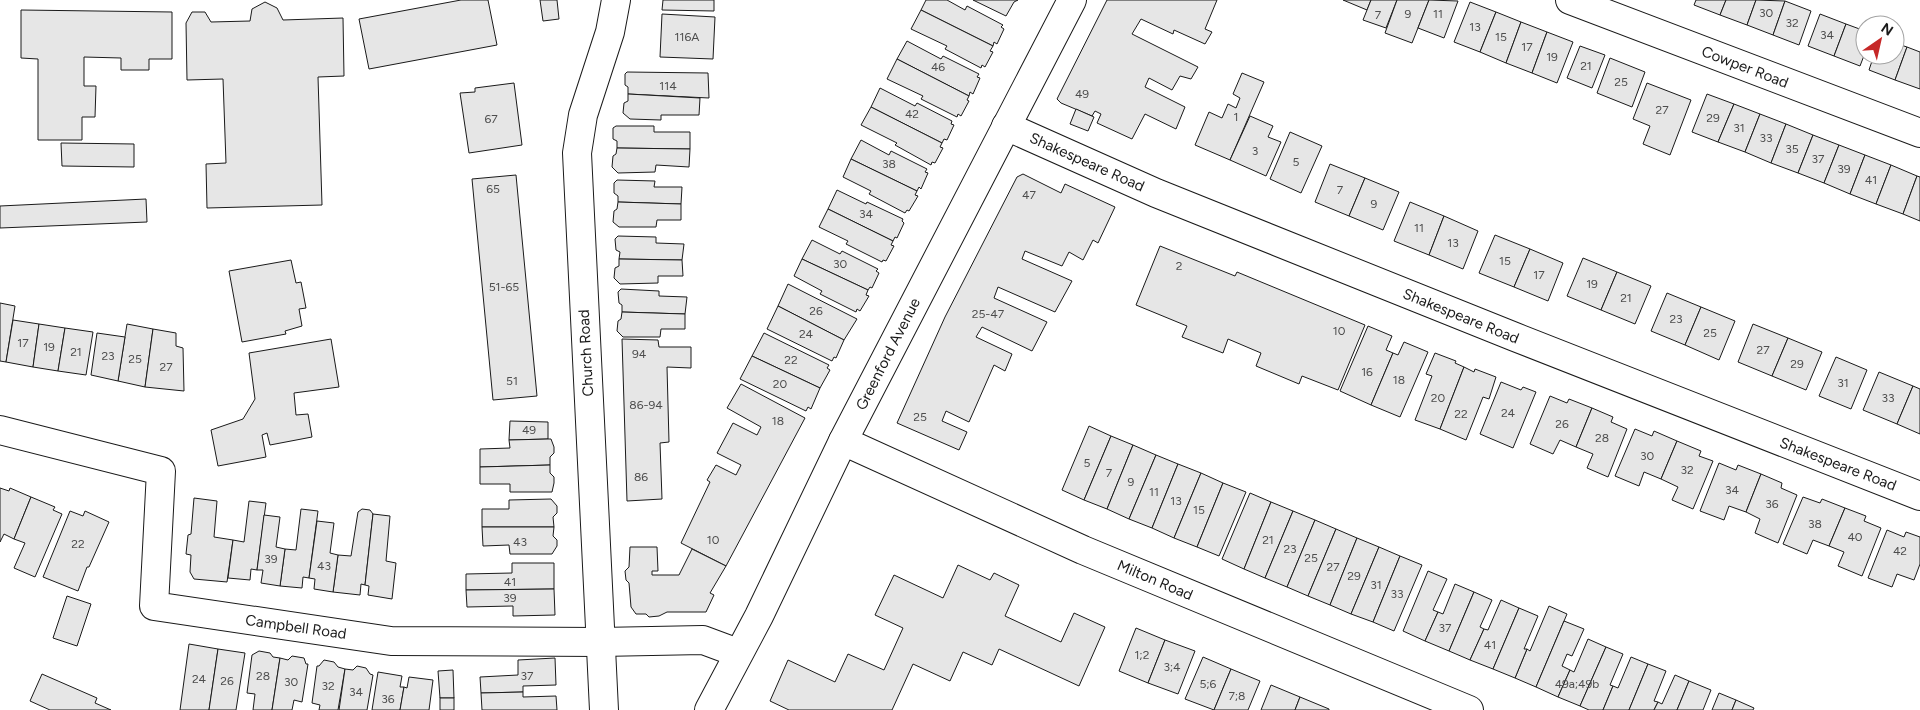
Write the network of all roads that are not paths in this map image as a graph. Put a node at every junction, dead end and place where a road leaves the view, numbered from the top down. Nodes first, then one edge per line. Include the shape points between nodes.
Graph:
1 (616, 0) edge
2 (1072, 0) edge
3 (1570, 0) edge
4 (1006, 126) junction
5 (1920, 133) edge
6 (0, 430) edge
7 (843, 441) junction
8 (1920, 496) edge
9 (600, 642) junction
10 (738, 653) junction
11 (604, 710) edge
12 (708, 710) edge
13 (1469, 710) edge

1 - 9 street, Church Road via 610,32 583,115 577,153
2 - 4 street, Greenford Avenue
3 - 5 street, Cowper Road
4 - 7 street, Greenford Avenue
4 - 8 street, Shakespeare Road via 1192,208
6 - 9 street, Campbell Road via 161,470 154,606 391,641
7 - 10 street, Greenford Avenue
7 - 13 street, Milton Road via 1082,550
9 - 10 street, Campbell Road via 703,640
9 - 11 street, Church Road
10 - 12 street, Greenford Avenue

